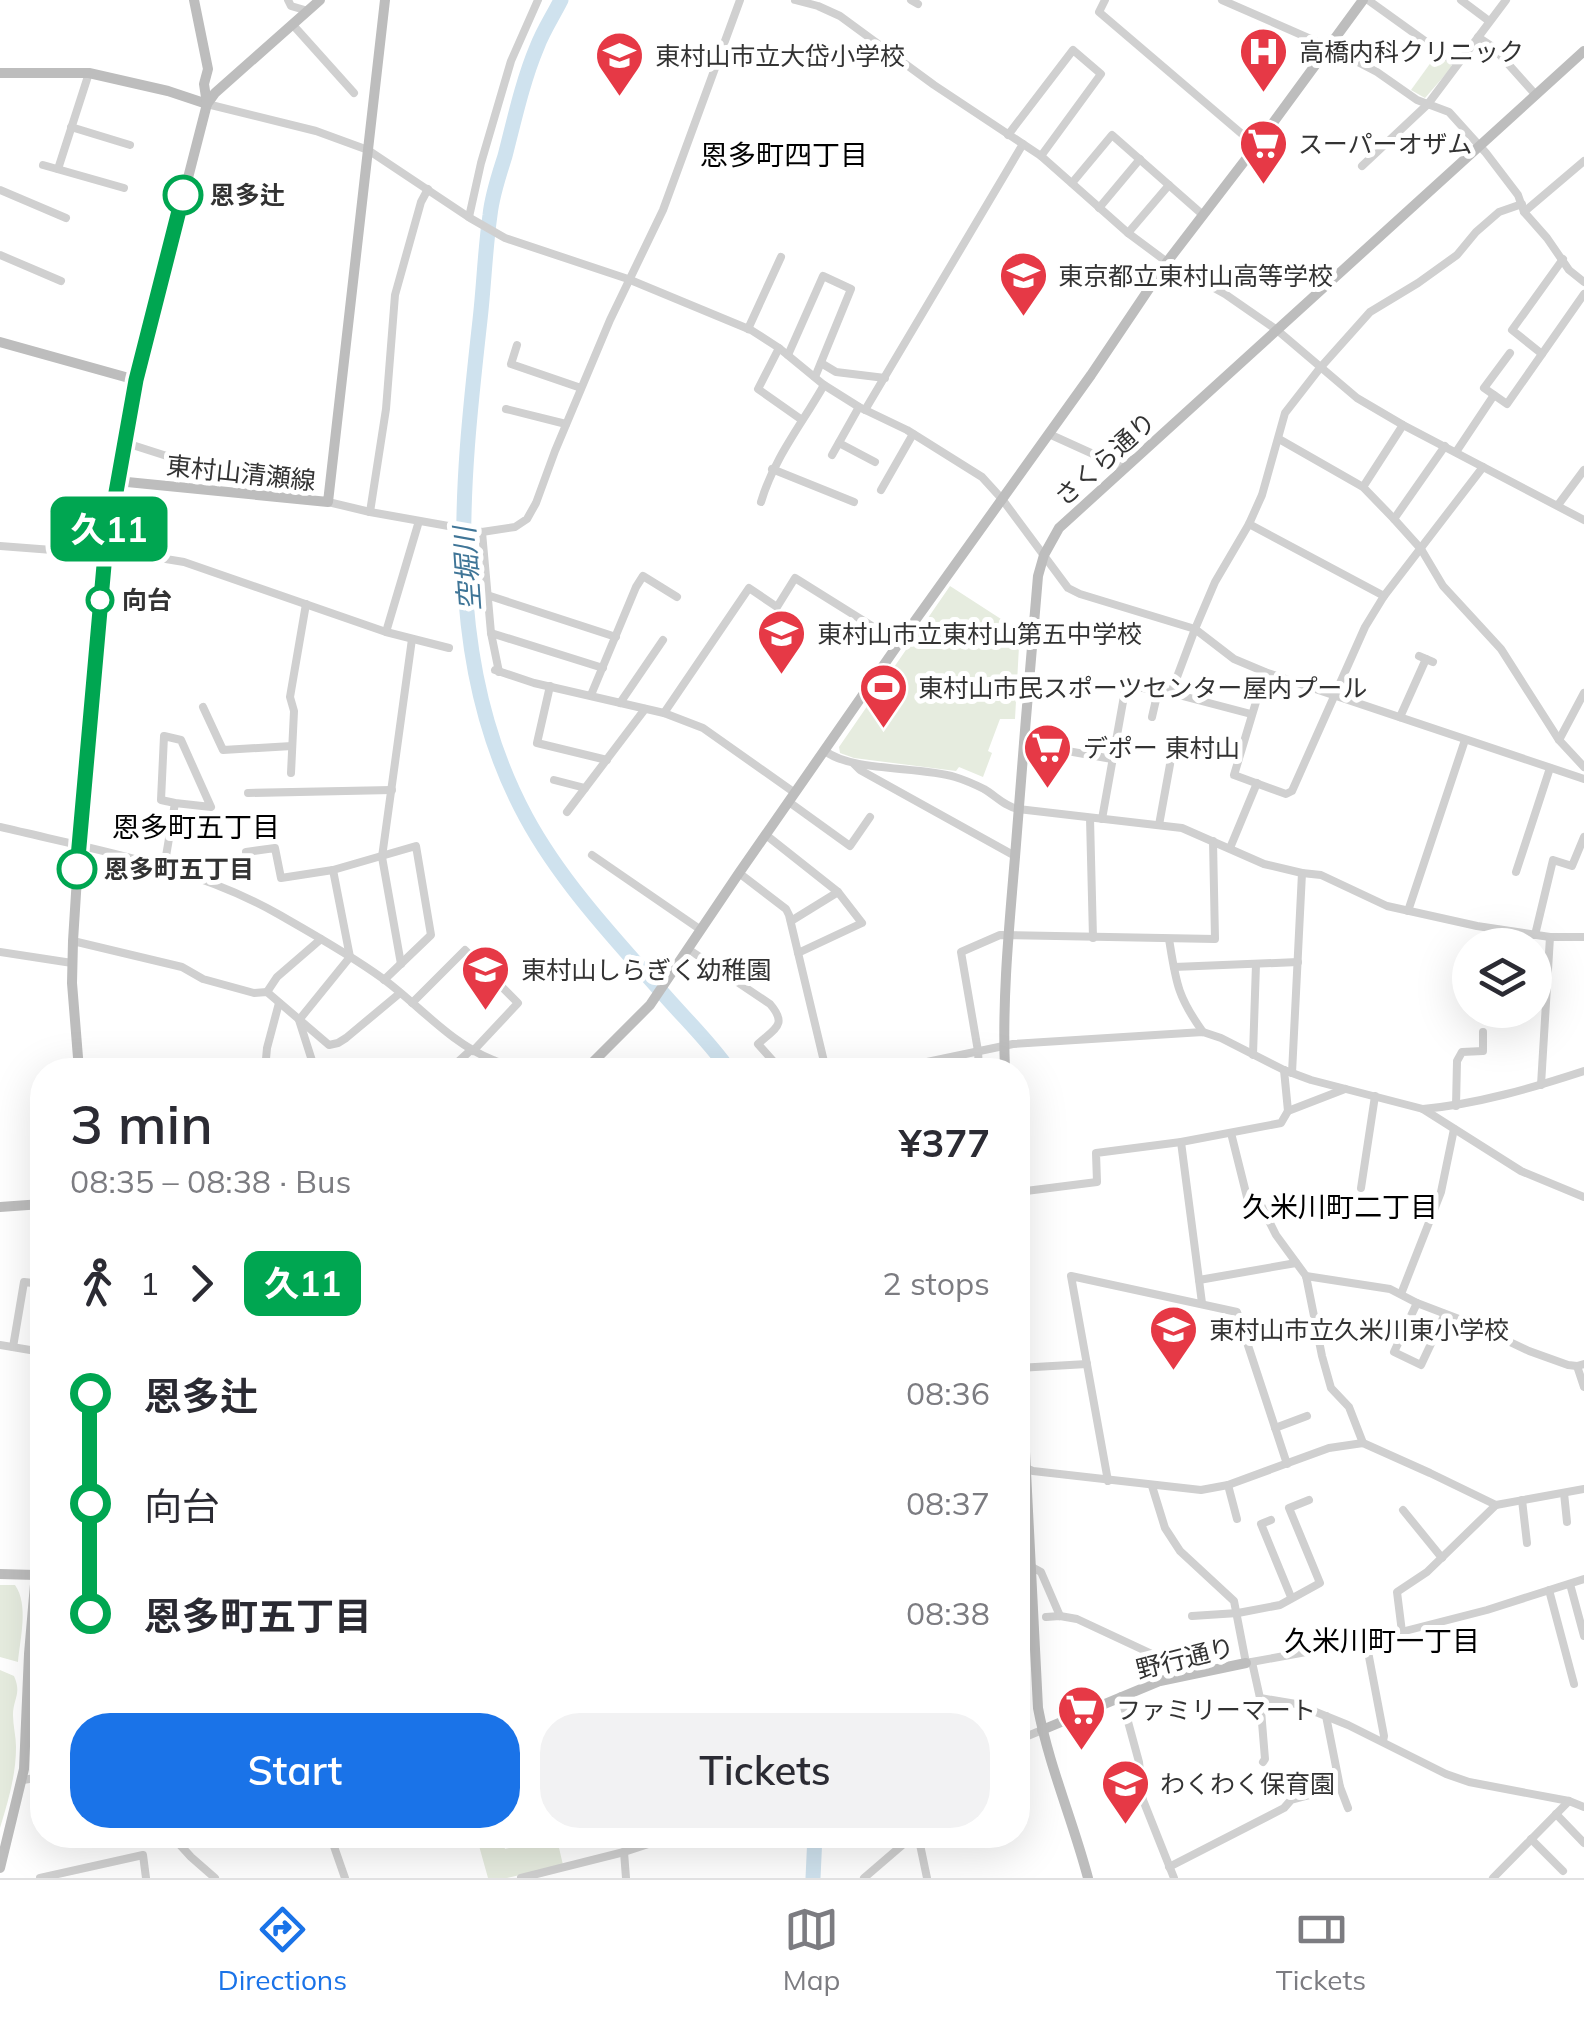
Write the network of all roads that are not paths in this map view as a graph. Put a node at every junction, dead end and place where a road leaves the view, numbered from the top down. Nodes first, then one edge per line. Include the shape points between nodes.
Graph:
1 (194, 0) edge
2 (288, 0) edge
3 (320, 0) edge
4 (385, 0) edge
5 (538, 0) edge
6 (740, 0) edge
7 (795, 0) edge
8 (1105, 0) edge
9 (1222, 0) edge
10 (1366, 0) edge
11 (1461, 0) edge
12 (1506, 0) edge
13 (1244, 4) edge
14 (308, 11) junction
15 (1489, 21) junction
16 (293, 24) junction
17 (1478, 37) junction
18 (1329, 47) junction
19 (1584, 51) edge
20 (1457, 64) junction
21 (0, 73) edge
22 (89, 73) junction
23 (354, 93) dead end
24 (1535, 94) junction
25 (207, 104) junction
26 (1428, 104) junction
27 (72, 127) junction
28 (1008, 134) junction
29 (130, 144) dead end
30 (1023, 144) junction
31 (1480, 145) junction
32 (1256, 146) junction
33 (368, 150) junction
34 (1041, 156) junction
35 (1140, 160) junction
36 (1584, 162) edge
37 (43, 165) dead end
38 (1362, 166) dead end
39 (58, 169) junction
40 (1072, 183) junction
41 (1169, 185) junction
42 (124, 188) dead end
43 (428, 188) junction
44 (0, 190) edge
45 (1100, 208) junction
46 (1523, 208) junction
47 (1203, 216) junction
48 (66, 218) dead end
49 (470, 218) junction
50 (1128, 233) junction
51 (0, 254) edge
52 (781, 257) dead end
53 (1563, 259) junction
54 (1167, 262) junction
55 (628, 279) junction
56 (62, 280) dead end
57 (1584, 282) edge
58 (1584, 294) edge
59 (748, 329) junction
60 (1277, 330) junction
61 (0, 342) edge
62 (517, 345) dead end
63 (780, 348) junction
64 (1510, 353) dead end
65 (1542, 354) junction
66 (788, 355) junction
67 (821, 363) junction
68 (1320, 368) junction
69 (815, 377) junction
70 (885, 378) junction
71 (136, 380) junction
72 (824, 384) junction
73 (581, 388) junction
74 (1494, 396) junction
75 (862, 408) junction
76 (506, 409) dead end
77 (802, 420) junction
78 (566, 424) junction
79 (1403, 426) junction
80 (913, 434) junction
81 (1049, 434) junction
82 (1280, 439) junction
83 (123, 442) junction
84 (839, 443) junction
85 (1444, 446) junction
86 (1456, 452) junction
87 (832, 456) dead end
88 (874, 462) dead end
89 (1483, 467) junction
90 (1124, 468) junction
91 (772, 469) junction
92 (1584, 470) edge
93 (117, 482) junction
94 (1363, 487) junction
95 (881, 490) dead end
96 (246, 493) junction
97 (1002, 499) junction
98 (328, 502) junction
99 (761, 502) dead end
100 (854, 502) dead end
101 (1558, 506) junction
102 (370, 512) junction
103 (1583, 517) edge
104 (1394, 519) junction
105 (156, 520) dead end
106 (419, 520) junction
107 (1249, 524) junction
108 (481, 532) junction
109 (0, 546) edge
110 (1421, 549) junction
111 (105, 554) junction
112 (147, 555) junction
113 (1044, 555) junction
114 (487, 596) junction
115 (1384, 596) junction
116 (677, 597) dead end
117 (306, 604) junction
118 (1195, 629) junction
119 (386, 632) junction
120 (491, 633) junction
121 (616, 637) junction
122 (412, 639) junction
123 (663, 640) dead end
124 (899, 643) junction
125 (449, 648) dead end
126 (1426, 659) dead end
127 (603, 668) junction
128 (1265, 672) junction
129 (550, 686) junction
130 (1158, 691) junction
131 (1171, 693) junction
132 (1584, 693) edge
133 (592, 695) junction
134 (1334, 695) junction
135 (620, 703) junction
136 (203, 707) dead end
137 (645, 709) junction
138 (664, 713) junction
139 (1252, 714) junction
140 (1152, 716) dead end
141 (1400, 717) junction
142 (1466, 740) junction
143 (1559, 740) junction
144 (1023, 743) junction
145 (1190, 744) dead end
146 (292, 746) junction
147 (825, 751) junction
148 (1112, 759) junction
149 (606, 760) junction
150 (853, 763) junction
151 (1584, 766) edge
152 (1550, 768) junction
153 (291, 773) dead end
154 (1584, 779) edge
155 (554, 780) dead end
156 (1256, 783) junction
157 (585, 788) junction
158 (392, 790) junction
159 (248, 792) dead end
160 (792, 798) junction
161 (174, 802) junction
162 (1018, 810) junction
163 (567, 812) dead end
164 (870, 816) dead end
165 (1090, 818) junction
166 (1102, 819) junction
167 (1159, 826) junction
168 (0, 827) edge
169 (766, 835) junction
170 (1584, 837) edge
171 (1213, 841) junction
172 (78, 846) junction
173 (1230, 848) junction
174 (382, 856) junction
175 (592, 856) dead end
176 (1015, 856) junction
177 (246, 859) dead end
178 (164, 868) junction
179 (333, 870) junction
180 (1516, 872) dead end
181 (739, 873) junction
182 (1302, 873) junction
183 (838, 892) junction
184 (1408, 911) junction
185 (791, 921) junction
186 (1489, 928) edge
187 (1537, 928) edge
188 (701, 930) junction
189 (1008, 934) junction
190 (1552, 937) edge
191 (1584, 937) edge
192 (1093, 938) junction
193 (321, 939) junction
194 (1169, 939) junction
195 (73, 941) junction
196 (688, 950) junction
197 (0, 952) edge
198 (798, 953) junction
199 (350, 957) junction
200 (1298, 962) junction
201 (72, 963) junction
202 (400, 964) junction
203 (1256, 964) junction
204 (1174, 968) junction
205 (384, 980) junction
206 (267, 992) junction
207 (400, 992) junction
208 (278, 1003) junction
209 (412, 1004) junction
210 (299, 1020) junction
211 (1544, 1028) edge
212 (1203, 1032) junction
213 (1482, 1032) dead end
214 (1004, 1046) junction
215 (472, 1050) junction
216 (978, 1051) junction
217 (1254, 1055) junction
218 (78, 1058) edge
219 (267, 1058) edge
220 (311, 1058) edge
221 (463, 1058) edge
222 (487, 1058) edge
223 (598, 1058) edge
224 (770, 1058) edge
225 (823, 1058) edge
226 (946, 1058) edge
227 (978, 1058) edge
228 (1005, 1058) edge
229 (1584, 1071) edge
230 (1288, 1072) junction
231 (1541, 1085) junction
232 (1345, 1090) junction
233 (1375, 1096) junction
234 (1456, 1106) junction
235 (1423, 1110) junction
236 (1288, 1111) junction
237 (1454, 1129) junction
238 (1231, 1133) junction
239 (1181, 1142) junction
240 (1361, 1188) dead end
241 (1030, 1190) edge
242 (1584, 1197) edge
243 (30, 1205) edge
244 (0, 1207) edge
245 (1296, 1264) junction
246 (1306, 1276) junction
247 (1199, 1280) junction
248 (30, 1283) edge
249 (1401, 1294) junction
250 (1417, 1303) junction
251 (1202, 1304) junction
252 (1446, 1314) junction
253 (0, 1345) edge
254 (13, 1346) junction
255 (30, 1350) edge
256 (1087, 1364) junction
257 (1581, 1365) edge
258 (1030, 1367) edge
259 (1584, 1387) edge
260 (1307, 1416) dead end
261 (1275, 1428) junction
262 (1363, 1443) junction
263 (1287, 1464) junction
264 (1030, 1468) edge
265 (1108, 1481) junction
266 (1228, 1485) junction
267 (1152, 1486) junction
268 (1584, 1489) edge
269 (1564, 1492) junction
270 (1309, 1500) dead end
271 (1522, 1500) junction
272 (1496, 1506) junction
273 (1403, 1510) dead end
274 (1237, 1519) dead end
275 (1271, 1520) dead end
276 (1567, 1522) dead end
277 (1527, 1543) dead end
278 (1442, 1558) junction
279 (1030, 1566) joint
280 (30, 1569) edge
281 (0, 1574) edge
282 (1584, 1580) edge
283 (1570, 1584) junction
284 (1548, 1590) junction
285 (1291, 1597) junction
286 (1238, 1613) junction
287 (1060, 1616) junction
288 (1192, 1616) dead end
289 (1046, 1617) dead end
290 (1402, 1632) junction
291 (1584, 1636) edge
292 (1366, 1641) junction
293 (30, 1656) edge
294 (1249, 1663) junction
295 (29, 1667) joint
296 (1200, 1671) junction
297 (1574, 1684) dead end
298 (1120, 1696) junction
299 (1260, 1698) junction
300 (1326, 1716) junction
301 (1042, 1730) junction
302 (1030, 1735) edge
303 (1383, 1741) junction
304 (1263, 1762) dead end
305 (30, 1779) edge
306 (23, 1780) junction
307 (1340, 1787) junction
308 (1584, 1793) edge
309 (1571, 1801) junction
310 (1584, 1807) edge
311 (1348, 1808) dead end
312 (1556, 1814) junction
313 (1531, 1840) junction
314 (1584, 1844) edge
315 (183, 1848) edge
316 (335, 1848) edge
317 (636, 1848) edge
318 (900, 1848) edge
319 (919, 1848) edge
320 (624, 1852) junction
321 (1168, 1867) junction
322 (0, 1868) edge
323 (1563, 1872) dead end
324 (40, 1878) edge
325 (146, 1878) edge
326 (215, 1878) edge
327 (345, 1878) edge
328 (521, 1878) edge
329 (626, 1878) edge
330 (864, 1878) edge
331 (927, 1878) edge
332 (1088, 1878) edge
333 (1174, 1878) edge
334 (1493, 1878) edge

1 - 25 street via 208,70
2 - 14 street
3 - 14 street
4 - 33 street, 東村山清瀬線
5 - 49 street via 511,61
6 - 55 street via 663,210
7 - 28 street via 840,16
8 - 32 street via 1099,12
9 - 13 street
10 - 18 street
10 - 20 street
11 - 15 street
12 - 15 street
13 - 18 street
14 - 16 street
15 - 17 street
16 - 23 street
16 - 25 street
17 - 20 street
17 - 24 street
18 - 26 street
18 - 32 street
19 - 24 street, さくら通り
20 - 26 street
21 - 22 street
22 - 25 street
22 - 27 street
24 - 31 street, さくら通り
25 - 33 street
25 - 71 street
26 - 31 street via 1450,112
26 - 38 street
27 - 29 street
27 - 39 street
28 - 30 street
28 - 34 street via 1073,50 1102,74
30 - 34 street
30 - 70 street
31 - 46 street
31 - 60 street, さくら通り
32 - 47 street
33 - 43 street
33 - 98 street, 東村山清瀬線
34 - 40 street
35 - 40 street via 1112,135
35 - 41 street
35 - 45 street
36 - 46 street
37 - 39 street
39 - 42 street
40 - 45 street
41 - 47 street
41 - 50 street
43 - 49 street
43 - 102 street via 396,295
44 - 48 street
45 - 50 street
46 - 53 street
46 - 68 street via 1499,212 1456,255 1370,312
47 - 54 street
49 - 55 street via 507,238
50 - 54 street
51 - 56 street
52 - 59 street
53 - 57 street
53 - 65 street via 1512,330
54 - 60 street
54 - 81 street
55 - 59 street
55 - 73 street
58 - 65 street
59 - 63 street
60 - 68 street
60 - 90 street, さくら通り
61 - 71 street
62 - 73 street via 510,368
63 - 66 street
63 - 77 street via 758,389
64 - 74 street via 1484,388
65 - 74 street via 1507,404
66 - 67 street via 823,276 851,289
66 - 69 street
67 - 69 street
67 - 70 street via 836,372
68 - 79 street
68 - 82 street via 1286,412
69 - 72 street
70 - 75 street
71 - 83 street
72 - 75 street
72 - 77 street
73 - 78 street
74 - 86 street
75 - 80 street
75 - 84 street
76 - 78 street
77 - 91 street
78 - 108 street via 527,520
79 - 85 street
79 - 94 street
80 - 95 street
80 - 97 street via 982,477
81 - 90 street
81 - 97 street
82 - 94 street
82 - 107 street
83 - 93 street
83 - 96 street via 245,481
84 - 87 street
84 - 88 street
85 - 86 street
85 - 104 street
86 - 89 street
89 - 101 street
89 - 110 street
90 - 113 street, さくら通り via 1058,528
91 - 99 street
91 - 100 street
92 - 101 street
93 - 96 street, 東村山清瀬線
93 - 111 street
94 - 104 street
96 - 98 street, 東村山清瀬線
97 - 113 street
97 - 124 street
98 - 102 street
101 - 103 street
102 - 106 street
104 - 110 street
105 - 112 street
106 - 108 street
106 - 119 street
107 - 115 street
107 - 118 street
108 - 114 street
109 - 111 street
110 - 115 street
110 - 143 street via 1443,586 1501,649
111 - 112 street
111 - 172 street
112 - 117 street
113 - 118 street via 1080,594
113 - 144 street, さくら通り
114 - 120 street
114 - 121 street
115 - 134 street
116 - 121 street via 643,576
117 - 119 street
117 - 146 street via 290,698
118 - 128 street via 1234,660
118 - 131 street
119 - 122 street
120 - 127 street
120 - 129 street via 497,671
121 - 127 street
122 - 125 street
122 - 158 street
123 - 135 street
124 - 138 street via 796,578 777,607 749,588
124 - 147 street
126 - 141 street
127 - 133 street
128 - 134 street
128 - 139 street
129 - 133 street
129 - 149 street via 537,744
130 - 131 street
130 - 140 street
130 - 148 street via 1126,685
131 - 139 street
132 - 143 street
133 - 135 street
134 - 141 street
134 - 156 street via 1292,790 1286,794
135 - 137 street
136 - 146 street via 224,750
137 - 138 street
137 - 149 street
138 - 160 street via 704,728
139 - 156 street via 1234,775
141 - 142 street
142 - 152 street
142 - 184 street
143 - 151 street
144 - 148 street
144 - 162 street, さくら通り
145 - 167 street via 1178,742 1171,759
146 - 153 street
147 - 150 street
147 - 160 street
148 - 166 street
149 - 157 street
150 - 162 street via 955,777
150 - 176 street
152 - 154 street
152 - 180 street
155 - 157 street
156 - 173 street
157 - 163 street
158 - 159 street
158 - 174 street
160 - 164 street via 850,846
160 - 169 street
161 - 161 street via 161,800 164,736 181,740 212,807
161 - 178 street
162 - 165 street
162 - 176 street, さくら通り
165 - 166 street
165 - 192 street
166 - 167 street
167 - 171 street
168 - 172 street
169 - 181 street
169 - 183 street
170 - 187 street via 1572,866 1553,860
171 - 173 street
171 - 194 street via 1215,939
172 - 178 street
172 - 195 street
173 - 182 street
174 - 179 street
174 - 202 street
174 - 202 street via 416,846 431,935
175 - 188 street
176 - 189 street, さくら通り
177 - 179 street via 246,852 274,845 281,878
178 - 193 street via 233,890
179 - 199 street
181 - 185 street
181 - 188 street
182 - 184 street
182 - 200 street
183 - 185 street
183 - 198 street via 862,922
184 - 186 street
185 - 198 street
188 - 196 street
189 - 192 street
189 - 214 street, さくら通り
189 - 216 street via 961,952
190 - 191 street
192 - 194 street
193 - 199 street
193 - 206 street
194 - 204 street
195 - 201 street
195 - 206 street
196 - 223 street via 650,1006
196 - 224 street via 779,1015 778,1025 758,1044
197 - 201 street
198 - 225 street
199 - 205 street
199 - 210 street
200 - 203 street
200 - 230 street
201 - 218 street
202 - 205 street
203 - 204 street
203 - 217 street
204 - 212 street via 1185,1008
205 - 207 street
206 - 208 street
207 - 209 street
207 - 210 street via 333,1046
208 - 210 street
208 - 219 street
209 - 215 street
209 - 215 street via 465,950 518,1003
210 - 220 street
211 - 231 street
212 - 214 street
212 - 217 street
213 - 234 street via 1482,1051 1462,1052 1457,1061
214 - 216 street
214 - 228 street, さくら通り
215 - 221 street
215 - 222 street
216 - 226 street
216 - 227 street
217 - 230 street
229 - 231 street
230 - 232 street
230 - 236 street
231 - 234 street
232 - 233 street
232 - 236 street
233 - 235 street
233 - 240 street
234 - 235 street
235 - 237 street
236 - 238 street via 1282,1123
237 - 242 street via 1522,1171
237 - 249 street via 1441,1192
238 - 239 street
238 - 245 street via 1248,1197 1261,1205
239 - 241 street via 1096,1153 1097,1182
239 - 247 street
243 - 244 street
245 - 246 street
245 - 247 street
246 - 249 street
246 - 262 street via 1330,1388 1349,1407
247 - 251 street
248 - 254 street via 24,1282
249 - 250 street
250 - 252 street
250 - 252 street via 1394,1352 1421,1366
251 - 256 street via 1071,1276
251 - 261 street via 1237,1312
252 - 257 street via 1529,1352
253 - 254 street
254 - 255 street
256 - 258 street
256 - 265 street
257 - 259 street
260 - 261 street
261 - 263 street
262 - 263 street
262 - 272 street
263 - 266 street
264 - 265 street
265 - 267 street
266 - 267 street
266 - 274 street
267 - 286 street via 1165,1528 1234,1600
268 - 269 street
269 - 271 street
269 - 276 street
270 - 285 street via 1286,1509 1320,1583
271 - 272 street
271 - 277 street
272 - 278 street
273 - 278 street
275 - 285 street via 1261,1524
278 - 290 street via 1397,1592
279 - 287 street via 1040,1572
279 - 301 street
280 - 281 street
282 - 283 street, 野行通り
283 - 284 street, 野行通り
283 - 291 street
284 - 290 street, 野行通り
284 - 297 street
285 - 286 street
286 - 288 street
286 - 294 street
287 - 289 street
287 - 296 street
290 - 292 street, 野行通り
292 - 294 street, 野行通り
292 - 303 street
293 - 295 street
294 - 296 street, 野行通り
294 - 299 street
295 - 306 street
296 - 298 street, 野行通り
298 - 301 street, 野行通り
298 - 321 street via 1143,1800
299 - 300 street
299 - 304 street
300 - 303 street
300 - 307 street
301 - 302 street
301 - 332 street
303 - 309 street via 1469,1782
305 - 306 street
306 - 322 street
307 - 311 street
307 - 321 street via 1290,1800
308 - 309 street
309 - 310 street
309 - 312 street
312 - 313 street
312 - 314 street
313 - 323 street
313 - 334 street
315 - 326 street
316 - 327 street
317 - 320 street
318 - 330 street
319 - 331 street
320 - 328 street
320 - 329 street
321 - 333 street
324 - 325 street via 143,1855

